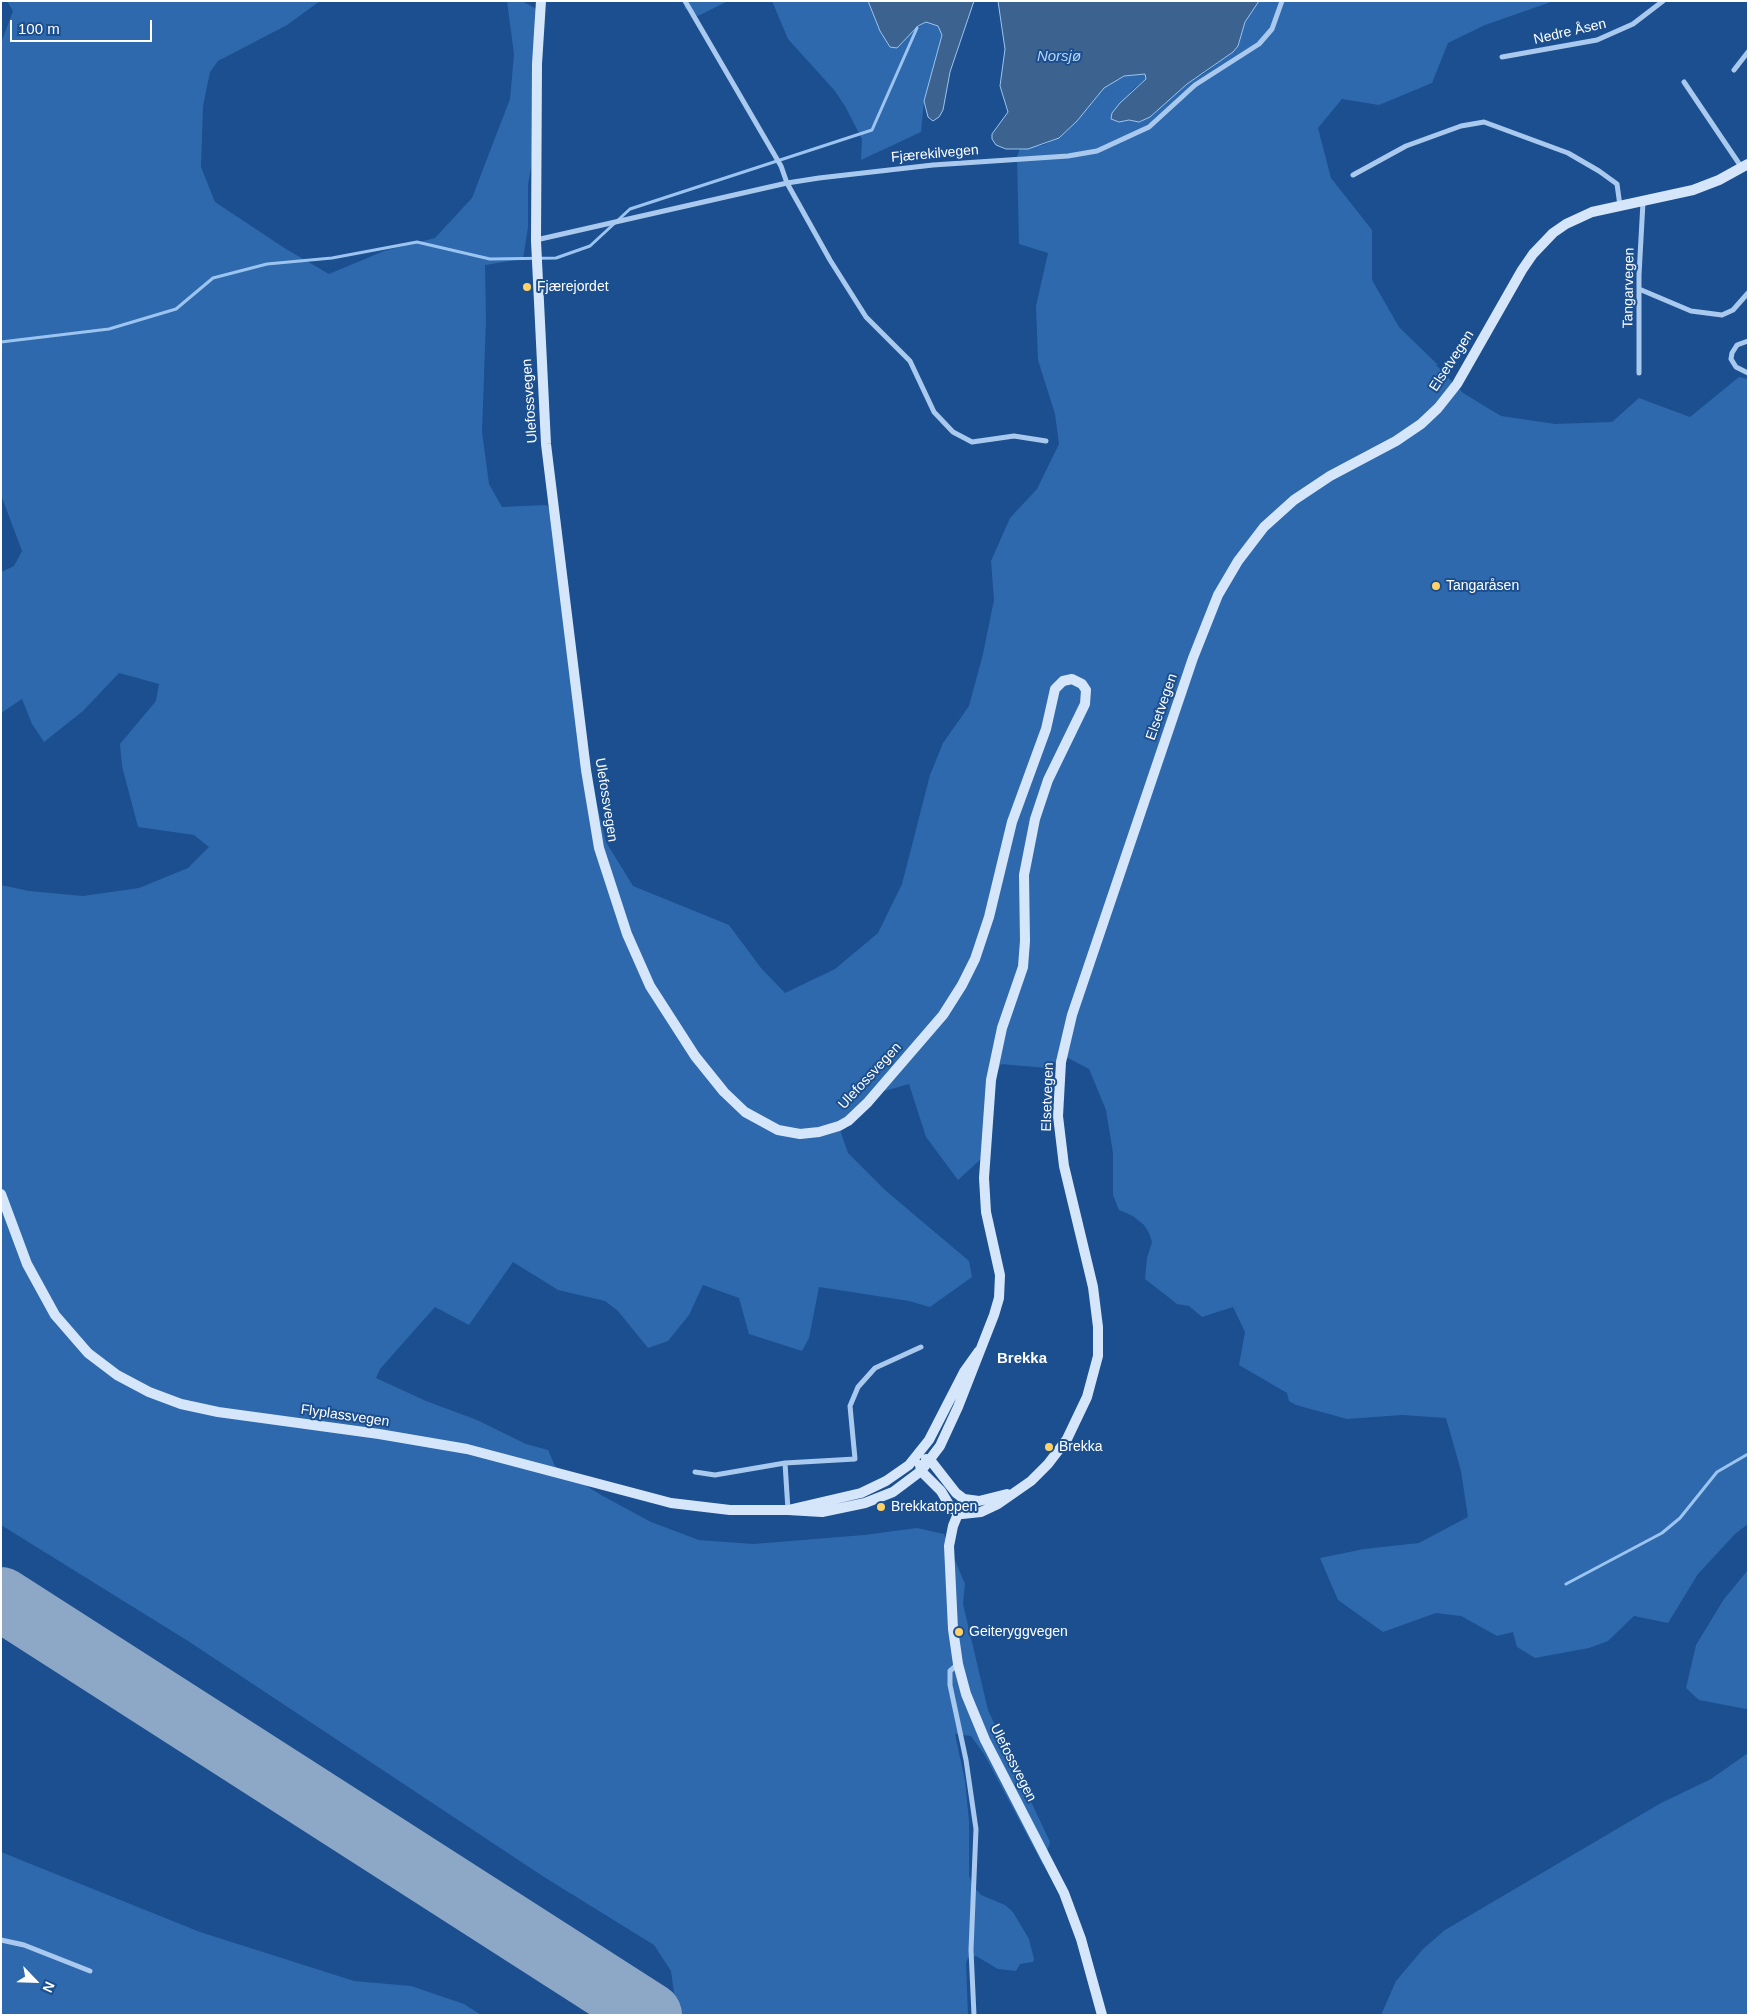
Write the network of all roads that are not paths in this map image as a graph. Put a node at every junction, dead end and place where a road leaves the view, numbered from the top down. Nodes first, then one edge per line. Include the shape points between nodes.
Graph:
1 (541, 1) edge
2 (685, 1) edge
3 (1282, 1) edge
4 (1663, 1) edge
5 (1748, 52) edge
6 (1502, 56) dead end
7 (1734, 70) dead end
8 (1684, 82) dead end
9 (1745, 166) edge
10 (1353, 175) dead end
11 (787, 183) junction
12 (1643, 202) junction
13 (1620, 206) junction
14 (536, 240) junction
15 (1639, 289) junction
16 (1748, 293) edge
17 (1748, 341) edge
18 (1748, 372) edge
19 (1639, 373) dead end
20 (1046, 441) dead end
21 (1, 1194) edge
22 (921, 1347) dead end
23 (979, 1351) junction
24 (918, 1457) junction
25 (931, 1461) junction
26 (785, 1463) junction
27 (695, 1472) dead end
28 (922, 1472) junction
29 (1010, 1494) junction
30 (964, 1499) junction
31 (788, 1510) junction
32 (957, 1512) junction
33 (958, 1664) junction
34 (1, 1940) edge
35 (90, 1970) dead end
36 (974, 2015) edge
37 (1102, 2015) edge

1 - 14 street, Ulefossvegen via 537,64
2 - 11 street via 781,166
3 - 11 street, Fjærekilvegen via 1272,30 1259,44 1196,85 1149,127 1097,151 854,173
4 - 6 street, Nedre Åsen via 1633,24 1601,39
5 - 7 street
8 - 9 street
9 - 12 street, Elsetvegen via 1693,190
10 - 13 street via 1406,146 1461,126 1484,122 1568,153 1599,171 1617,184
11 - 14 street, Fjærekilvegen
11 - 20 street via 850,295 875,328 910,361 927,401 943,422 960,437 972,442 1014,436
12 - 13 street, Elsetvegen
12 - 15 street, Tangarvegen
13 - 29 street, Elsetvegen via 1578,218 1542,244 1512,287 1457,384 1438,408 1409,432 1310,488 1277,514 1246,550 1218,595 1190,667 1072,1015 1061,1062 1058,1097 1060,1138 1066,1182 1097,1312 1099,1338 1095,1369 1082,1411 1058,1452 1035,1477
14 - 23 street, Ulefossvegen via 546,444 586,770 599,848 626,934 650,986 694,1056 745,1112 778,1130 800,1134 839,1126 868,1102 943,1015 975,959 989,917 1012,822 1046,730 1056,689 1063,681 1072,679 1086,690 1085,704 1041,798 1026,860 1023,967 997,1047 987,1111 985,1199 1000,1288 994,1315
15 - 16 street via 1691,311 1722,315 1733,310
15 - 19 street, Tangarvegen
17 - 18 street via 1737,345 1732,359 1736,366
21 - 31 street, Flyplassvegen via 27,1264 55,1315 94,1358 148,1392 218,1412 467,1449 671,1503 730,1510
22 - 26 street via 875,1368 858,1386 850,1406 854,1459
23 - 24 street, Ulefossvegen via 964,1372
23 - 25 street, Ulefossvegen via 958,1407
24 - 25 street
24 - 28 street
24 - 31 street, Flyplassvegen via 873,1489
25 - 28 street, Ulefossvegen
25 - 30 street
26 - 27 street via 715,1475
26 - 31 street
28 - 31 street, Flyplassvegen via 892,1492 865,1503 822,1512
28 - 32 street
29 - 30 street, Elsetvegen via 979,1501
29 - 32 street, Elsetvegen via 981,1512
30 - 32 street, Ulefossvegen
32 - 33 street, Ulefossvegen via 950,1535 949,1555
33 - 36 street via 950,1670 950,1685 976,1829 971,1950
33 - 37 street, Ulefossvegen via 966,1694 985,1740 1064,1892
34 - 35 street via 24,1945

